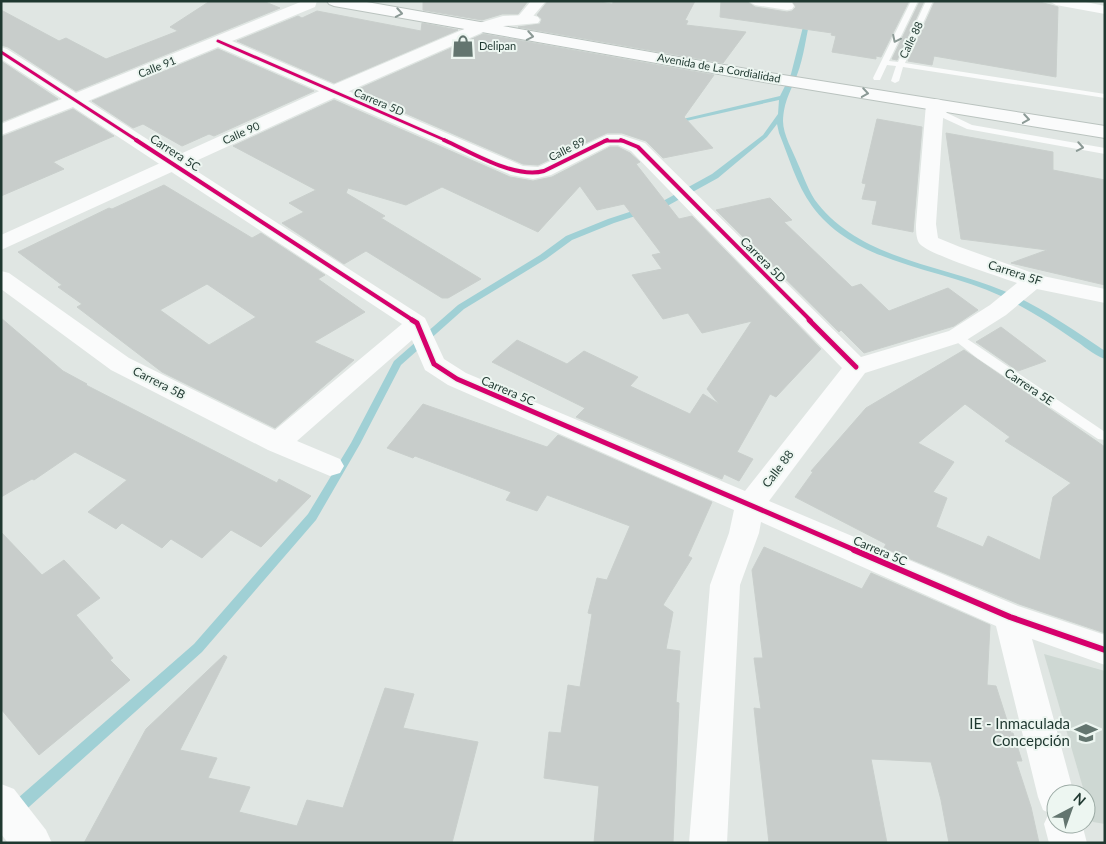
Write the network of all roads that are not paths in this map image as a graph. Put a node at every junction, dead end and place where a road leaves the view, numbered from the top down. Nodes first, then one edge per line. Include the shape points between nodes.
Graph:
1 (310, 1) edge
2 (334, 1) edge
3 (539, 1) edge
4 (755, 1) edge
5 (915, 1) edge
6 (930, 1) edge
7 (1056, 1) edge
8 (1084, 4) edge
9 (787, 6) dead end
10 (1105, 10) edge
11 (527, 19) junction
12 (484, 20) junction
13 (551, 23) dead end
14 (218, 41) junction
15 (1, 52) edge
16 (874, 72) joint
17 (897, 73) junction
18 (332, 92) junction
19 (939, 96) junction
20 (1105, 96) edge
21 (76, 100) junction
22 (1, 130) edge
23 (1105, 132) edge
24 (608, 140) joint
25 (1105, 151) edge
26 (174, 164) junction
27 (535, 174) joint
28 (1, 243) edge
29 (1, 278) edge
30 (1032, 281) junction
31 (1105, 296) edge
32 (417, 323) junction
33 (957, 336) junction
34 (434, 364) joint
35 (856, 367) junction
36 (1102, 436) dead end
37 (277, 443) junction
38 (330, 466) dead end
39 (750, 506) junction
40 (1010, 617) junction
41 (1105, 650) edge
42 (1053, 784) edge
43 (1, 802) edge
44 (28, 838) edge
45 (708, 843) edge

1 - 14 street, Calle 91 via 310,4
2 -> 12 main road, Avenida de La Cordialidad
3 - 11 street
4 - 9 street
5 -> 16 lane, Calle 88
6 - 17 lane, Calle 88
7 - 8 street
8 - 10 street
11 - 12 main road
11 - 13 main road
12 - 18 main road, Calle 90
12 -> 19 main road, Avenida de La Cordialidad via 764,77
14 - 18 street, Carrera 5D
14 - 21 street, Calle 91
15 - 21 street, Carrera 5C
16 - 17 main road, Avenida de La Cordialidad
17 - 19 main road, Avenida de La Cordialidad
17 - 20 lane
18 - 26 main road, Calle 90
18 - 27 street, Carrera 5D via 503,166
19 -> 23 main road, Avenida de La Cordialidad
19 -> 25 lane via 944,115 970,127
19 - 30 street, Carrera 5F via 926,224 928,241
21 - 22 street, Calle 91
21 - 26 street, Carrera 5C
24 - 27 street, Calle 89
24 - 35 street, Carrera 5D via 621,140 638,147
26 - 28 main road, Calle 90
26 - 32 street, Carrera 5C
29 - 37 street, Carrera 5B via 120,364
30 - 31 street, Carrera 5F
30 - 33 street via 998,310
32 - 34 street, Carrera 5C
32 - 37 street
33 - 35 street
33 - 36 lane, Carrera 5E via 980,355
34 - 39 street, Carrera 5C via 457,380
35 - 39 street, Calle 88
37 - 38 street, Carrera 5B
39 - 40 street, Carrera 5C
39 - 45 street, Calle 88 via 725,585
40 - 41 street, Carrera 5C
40 - 42 street
43 - 44 street

